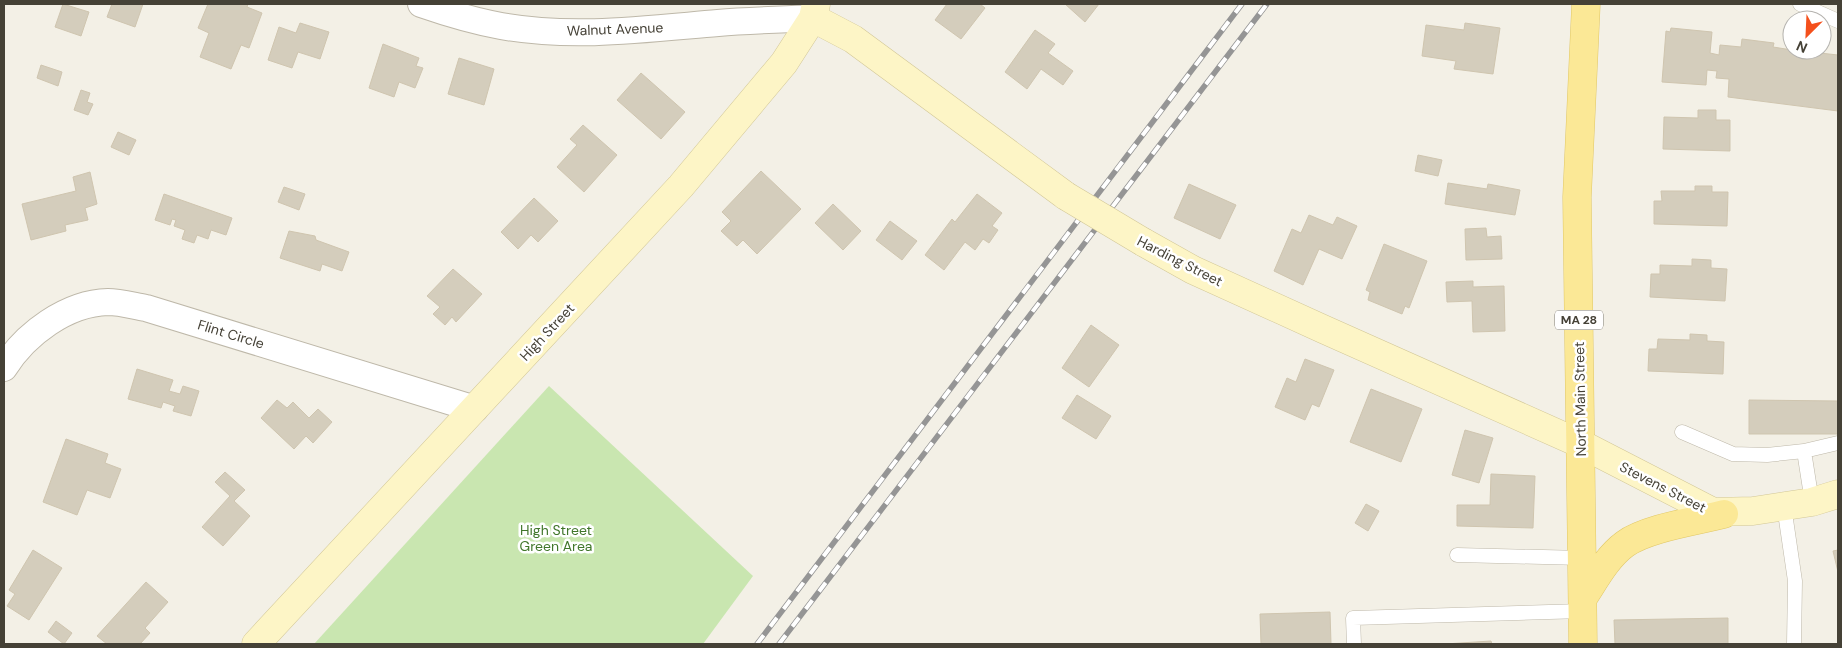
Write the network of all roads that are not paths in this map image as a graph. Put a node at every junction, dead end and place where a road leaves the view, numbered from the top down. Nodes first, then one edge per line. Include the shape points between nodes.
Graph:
1 (421, 4) edge
2 (1586, 4) edge
3 (1800, 4) edge
4 (814, 11) edge
5 (1838, 21) edge
6 (4, 368) edge
7 (475, 409) junction
8 (1682, 432) dead end
9 (1838, 443) edge
10 (1581, 444) junction
11 (1804, 451) junction
12 (1838, 494) edge
13 (1812, 502) junction
14 (1784, 506) junction
15 (1724, 514) junction
16 (1457, 555) dead end
17 (1582, 558) junction
18 (1583, 605) junction
19 (256, 644) edge
20 (1354, 644) edge
21 (1584, 644) edge
22 (1794, 644) edge

1 - 4 street, Walnut Avenue via 502,26 556,32 632,30
2 - 10 main road, North Main Street / MA 28 via 1577,197
3 - 5 lane
4 - 7 main road, High Street via 784,63 681,186
4 - 10 main road, Harding Street, bridge via 1066,196 1143,242 1194,270 1314,326
6 - 7 street, Flint Circle via 23,344 54,320 80,306 109,302 146,308
7 - 19 main road, High Street
8 - 11 lane via 1733,454
9 - 11 lane
10 - 15 main road, Stevens Street via 1701,507
10 - 17 main road, North Main Street / MA 28
11 - 13 lane
12 - 13 main road, Stevens Street
13 - 14 main road, Stevens Street
14 - 15 main road, Stevens Street
14 - 22 lane via 1795,581
15 - 18 main road via 1645,534 1625,544 1611,557
16 - 17 lane
17 - 18 main road, North Main Street / MA 28
18 - 20 lane via 1353,618
18 - 21 main road, North Main Street / MA 28

